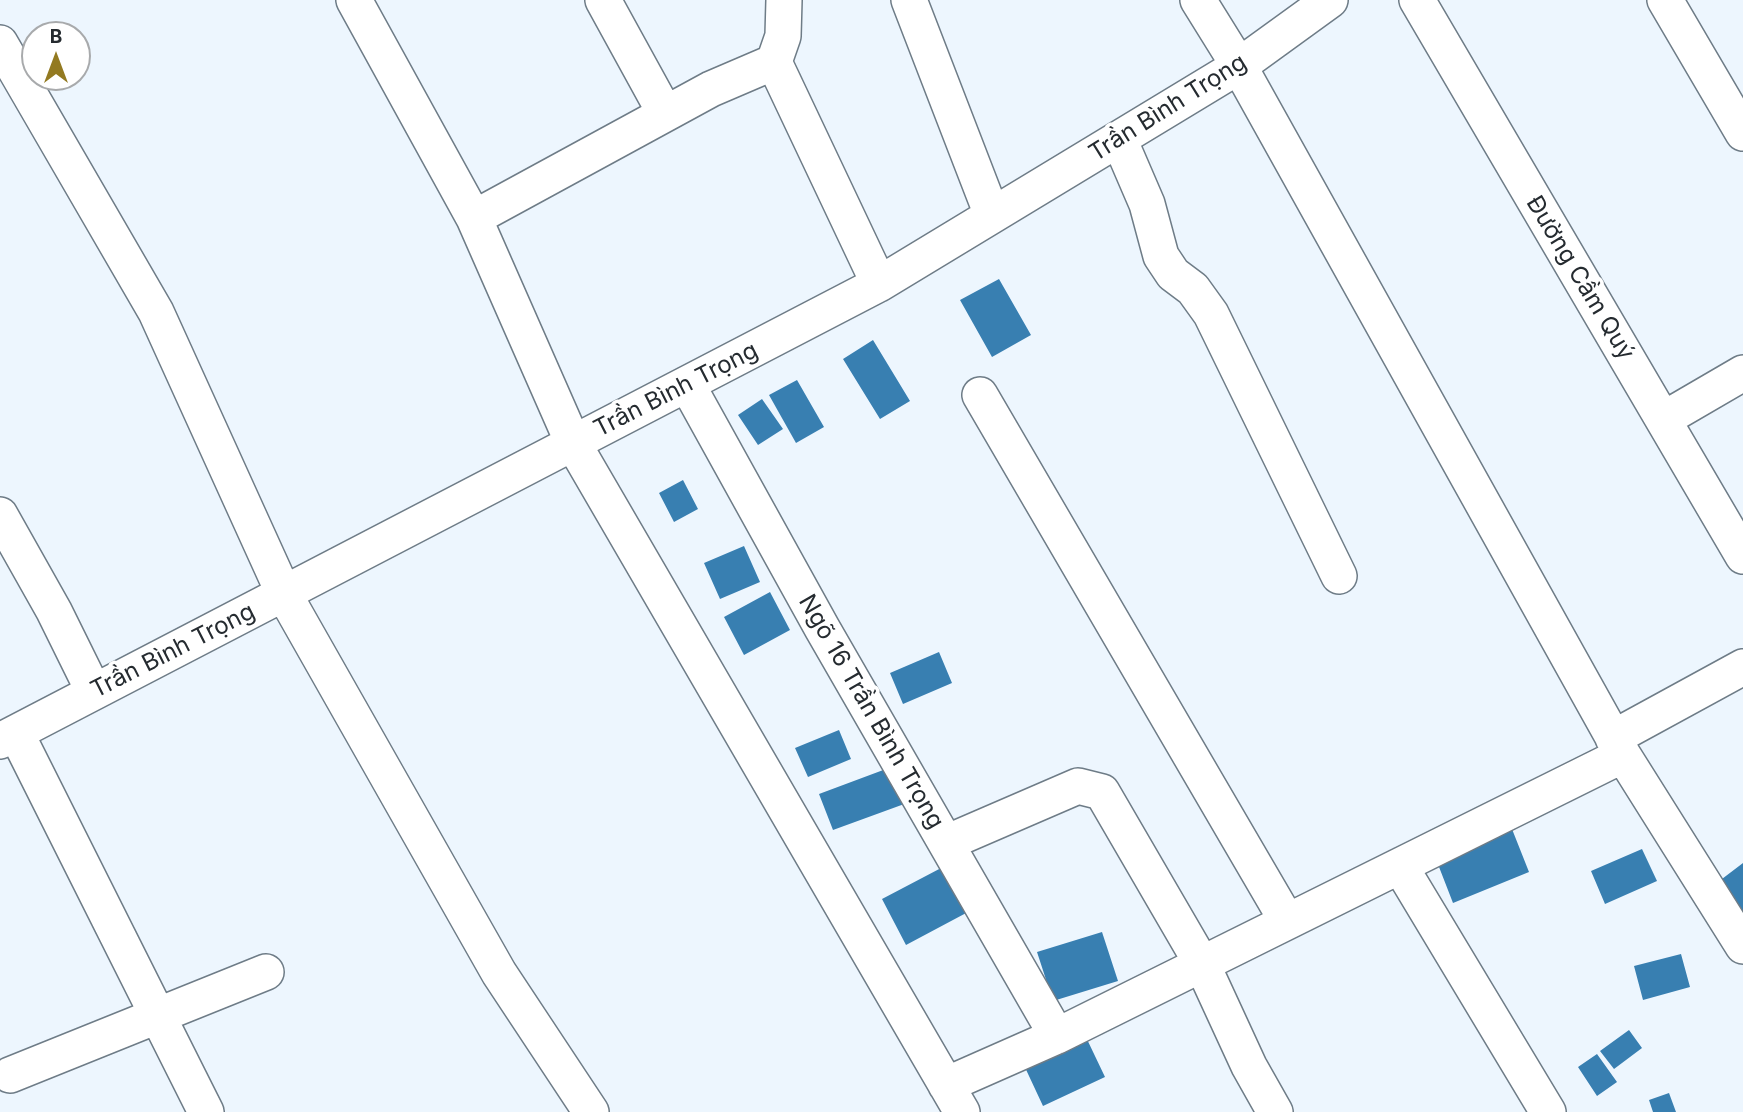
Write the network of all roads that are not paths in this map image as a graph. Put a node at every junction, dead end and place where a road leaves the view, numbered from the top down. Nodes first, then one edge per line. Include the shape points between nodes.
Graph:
1 (354, 0) edge
2 (603, 0) edge
3 (784, 0) edge
4 (909, 0) edge
5 (1198, 0) edge
6 (1330, 0) edge
7 (1417, 0) edge
8 (1665, 0) edge
9 (0, 43) edge
10 (774, 62) junction
11 (1239, 66) junction
12 (1731, 87) edge
13 (665, 113) junction
14 (1743, 133) edge
15 (1119, 139) junction
16 (992, 215) junction
17 (474, 218) junction
18 (879, 284) junction
19 (1743, 373) edge
20 (688, 386) junction
21 (980, 395) dead end
22 (1664, 419) junction
23 (573, 443) junction
24 (0, 515) edge
25 (1743, 556) edge
26 (1339, 576) dead end
27 (284, 594) junction
28 (1743, 667) edge
29 (93, 690) junction
30 (8, 737) edge
31 (1618, 747) junction
32 (946, 843) junction
33 (1400, 866) junction
34 (1287, 921) junction
35 (1743, 946) edge
36 (1202, 964) junction
37 (266, 972) dead end
38 (158, 1017) junction
39 (1057, 1036) junction
40 (10, 1075) dead end
41 (954, 1099) edge
42 (206, 1112) edge
43 (591, 1112) edge
44 (1275, 1112) edge
45 (1548, 1112) edge

1 - 17 street
2 - 13 street
3 - 10 street via 783,36
4 - 16 street
5 - 11 street
6 - 11 street, Trần Bình Trọng
7 - 22 street, Đường Cầm Quý
8 - 12 street
9 - 27 street via 156,312
10 - 13 street
10 - 18 street
11 - 15 street, Trần Bình Trọng
11 - 31 street
12 - 14 street
13 - 17 street
15 - 16 street, Trần Bình Trọng
15 - 26 street via 1147,204 1161,256 1211,314
16 - 18 street, Trần Bình Trọng
17 - 23 street
18 - 20 street, Trần Bình Trọng
19 - 22 street
20 - 23 street, Trần Bình Trọng
20 - 32 street, Ngõ 16 Trần Bình Trọng
21 - 34 street
22 - 25 street, Đường Cầm Quý
23 - 27 street, Trần Bình Trọng
23 - 41 street
24 - 29 street
27 - 29 street, Trần Bình Trọng
27 - 43 street via 499,973
28 - 31 street
29 - 30 street, Trần Bình Trọng
30 - 38 street
31 - 33 street
31 - 35 street
32 - 36 street via 1078,786 1102,792
32 - 39 street, Ngõ 16 Trần Bình Trọng
33 - 34 street
33 - 45 street
34 - 36 street
36 - 39 street
36 - 44 street via 1248,1066
37 - 38 street
38 - 40 street
38 - 42 street
39 - 41 street

